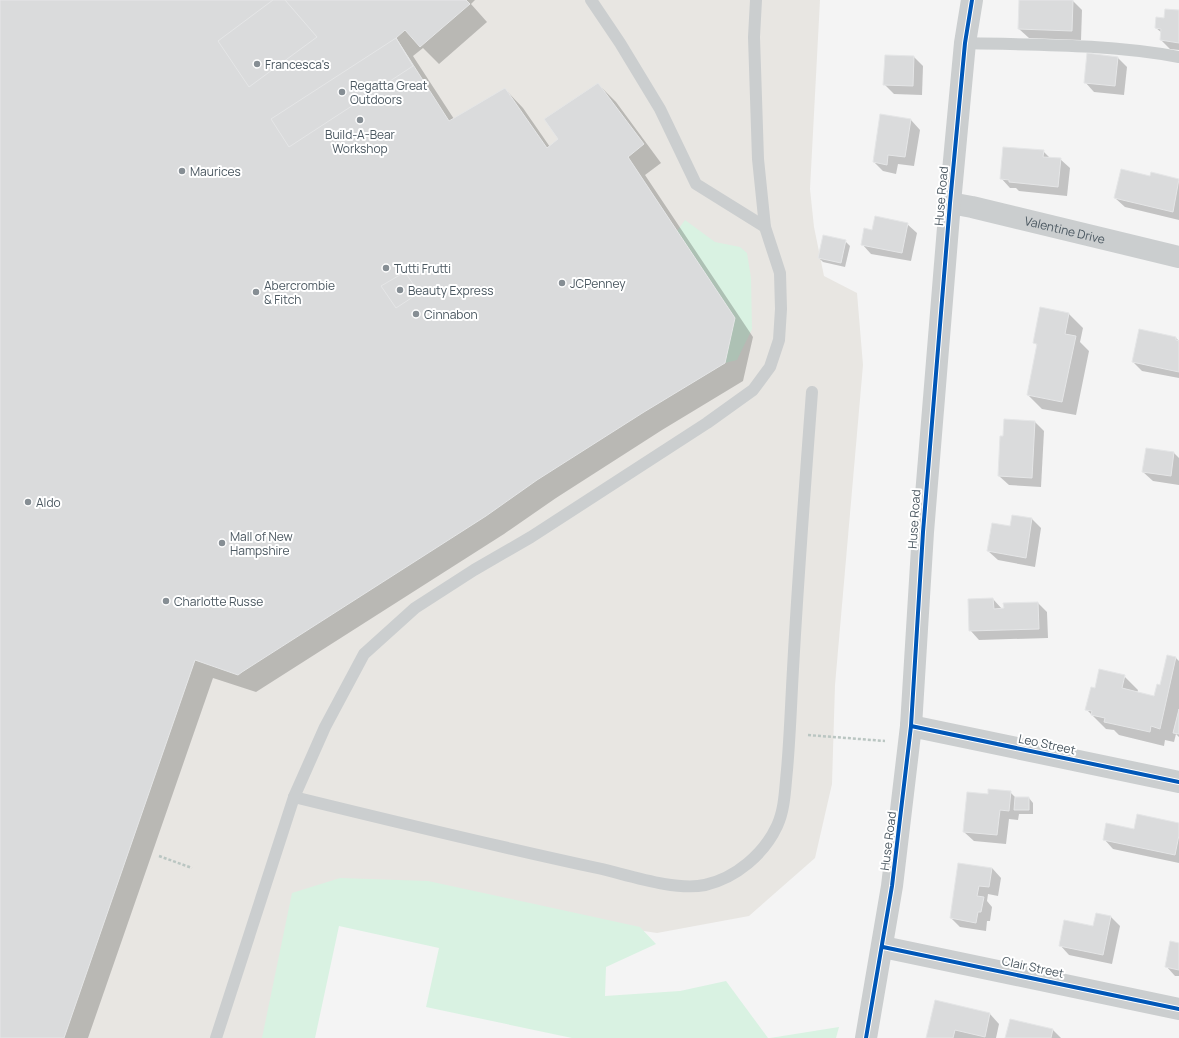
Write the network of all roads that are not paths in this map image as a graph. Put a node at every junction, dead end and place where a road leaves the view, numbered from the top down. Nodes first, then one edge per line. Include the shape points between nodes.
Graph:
1 (591, 0) edge
2 (756, 0) edge
3 (972, 0) edge
4 (965, 43) junction
5 (1179, 57) edge
6 (950, 203) junction
7 (765, 227) junction
8 (1179, 257) edge
9 (812, 392) dead end
10 (911, 726) junction
11 (1179, 782) edge
12 (294, 797) junction
13 (883, 947) junction
14 (1179, 1009) edge
15 (216, 1038) edge
16 (866, 1038) edge

1 - 7 lane via 660,109 696,184
2 - 7 lane via 754,37 758,159
3 - 4 street, Huse Road
4 - 5 lane via 1076,45 1143,50
4 - 6 street, Huse Road
6 - 8 street, Valentine Drive
6 - 10 street, Huse Road via 923,532
7 - 12 lane via 780,273 779,340 770,367 753,390 590,500 421,604 394,626 364,654 325,727
9 - 12 lane via 784,802 778,825 768,843 742,868 704,885 663,883
10 - 11 street, Leo Street
10 - 13 street, Huse Road
12 - 15 lane
13 - 14 street, Clair Street
13 - 16 street, Huse Road

